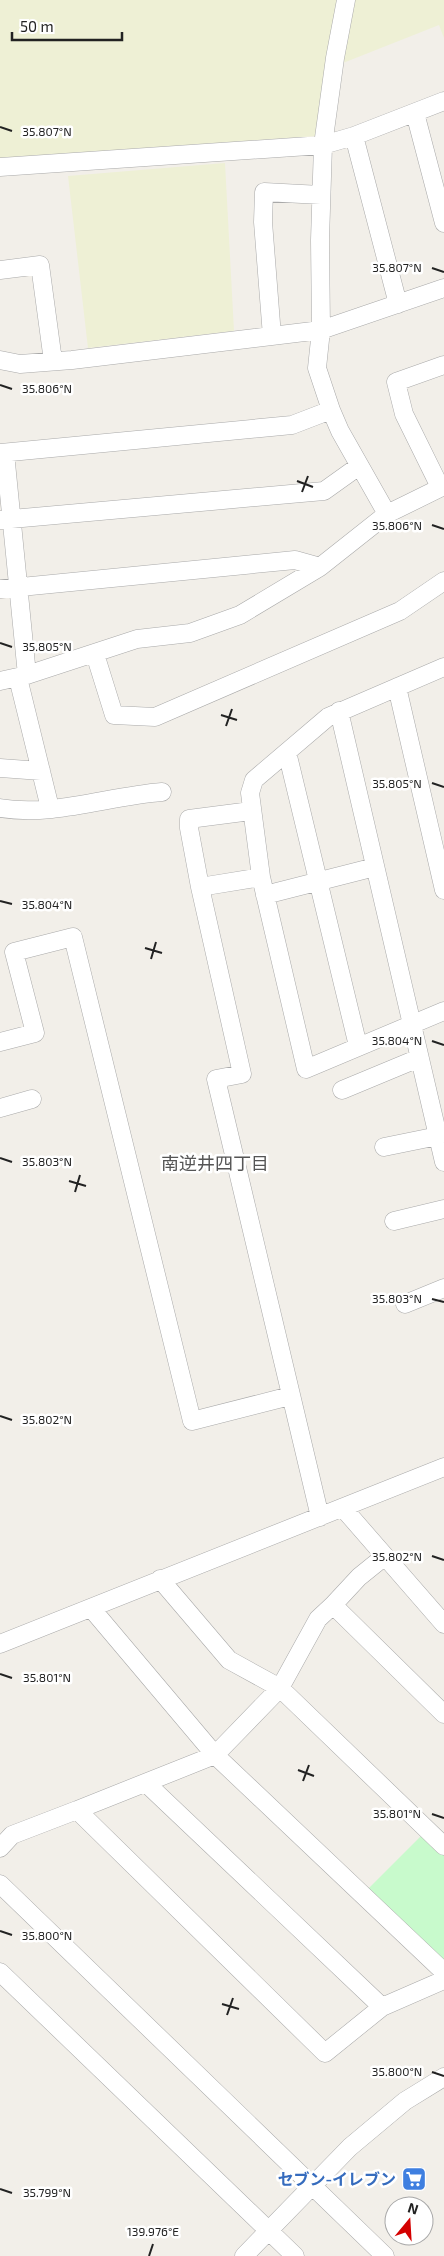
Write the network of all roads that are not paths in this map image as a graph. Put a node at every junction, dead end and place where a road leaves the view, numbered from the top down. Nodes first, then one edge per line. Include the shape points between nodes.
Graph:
1 (346, 0) edge
2 (444, 101) edge
3 (414, 113) junction
4 (354, 136) junction
5 (323, 145) junction
6 (0, 167) edge
7 (321, 195) junction
8 (444, 223) edge
9 (0, 270) edge
10 (444, 288) edge
11 (398, 304) junction
12 (321, 330) junction
13 (272, 336) junction
14 (0, 360) edge
15 (53, 362) junction
16 (444, 365) edge
17 (330, 410) junction
18 (2, 453) edge
19 (359, 466) junction
20 (442, 487) edge
21 (387, 514) junction
22 (6, 520) edge
23 (320, 567) junction
24 (444, 581) edge
25 (18, 587) junction
26 (0, 589) edge
27 (95, 654) junction
28 (444, 667) edge
29 (23, 677) junction
30 (0, 681) edge
31 (397, 687) junction
32 (339, 710) junction
33 (287, 752) junction
34 (0, 768) edge
35 (41, 771) junction
36 (162, 792) dead end
37 (0, 808) edge
38 (50, 808) junction
39 (252, 811) junction
40 (375, 867) junction
41 (261, 877) junction
42 (318, 881) junction
43 (200, 887) junction
44 (444, 890) edge
45 (265, 895) junction
46 (444, 1010) edge
47 (411, 1025) junction
48 (0, 1042) edge
49 (358, 1046) junction
50 (419, 1058) junction
51 (342, 1090) dead end
52 (32, 1099) dead end
53 (0, 1108) edge
54 (438, 1136) junction
55 (384, 1147) dead end
56 (444, 1162) edge
57 (444, 1209) edge
58 (394, 1221) dead end
59 (444, 1288) edge
60 (405, 1304) dead end
61 (290, 1396) junction
62 (444, 1468) edge
63 (343, 1508) junction
64 (320, 1517) junction
65 (385, 1556) junction
66 (160, 1579) junction
67 (333, 1605) junction
68 (91, 1608) junction
69 (444, 1624) edge
70 (0, 1644) edge
71 (280, 1688) junction
72 (444, 1714) edge
73 (215, 1755) junction
74 (146, 1783) junction
75 (77, 1810) junction
76 (444, 1846) edge
77 (0, 1848) edge
78 (0, 1884) edge
79 (0, 1972) edge
80 (444, 1972) edge
81 (444, 1980) edge
82 (382, 2008) junction
83 (444, 2077) edge
84 (312, 2186) junction
85 (268, 2230) junction
86 (244, 2256) edge
87 (295, 2256) edge
88 (385, 2256) edge

1 - 5 street
2 - 3 street
3 - 4 street
3 - 8 street
4 - 5 street
4 - 11 street
5 - 6 street
5 - 7 street
7 - 12 street
7 - 13 street via 264,192 262,222
9 - 15 street via 40,265
10 - 11 street
11 - 12 street
12 - 13 street
12 - 17 street via 317,368
13 - 15 street
14 - 15 street via 20,364
16 - 20 street via 396,382 404,414
17 - 18 street via 292,425
17 - 19 street
18 - 22 street
19 - 21 street
19 - 22 street via 324,491
20 - 21 street
21 - 23 street
22 - 25 street
23 - 25 street via 296,560
23 - 27 street via 240,615 190,633 137,639
24 - 27 street via 400,611 154,717 114,715
25 - 26 street
25 - 29 street
27 - 29 street
28 - 31 street
29 - 30 street
29 - 35 street
31 - 32 street
31 - 44 street
32 - 33 street
32 - 40 street
33 - 39 street via 254,780 250,793
33 - 42 street
34 - 35 street
35 - 38 street
36 - 38 street
37 - 38 street
39 - 41 street
39 - 43 street via 189,819
40 - 42 street
40 - 47 street
41 - 43 street
41 - 45 street
42 - 45 street
42 - 49 street
43 - 61 street via 242,1074 216,1079
45 - 49 street via 306,1069
46 - 47 street
47 - 49 street
47 - 50 street
48 - 61 street via 35,1032 14,952 73,937 192,1421
50 - 51 street
50 - 54 street
52 - 53 street
54 - 55 street
54 - 56 street
57 - 58 street
59 - 60 street
61 - 64 street
62 - 63 street
63 - 64 street
63 - 65 street
64 - 66 street
65 - 67 street via 359,1577
65 - 69 street
66 - 68 street
66 - 71 street via 229,1660
67 - 71 street via 318,1619
67 - 72 street
68 - 70 street
68 - 73 street
71 - 73 street
71 - 76 street
73 - 74 street
73 - 80 street
74 - 75 street
74 - 82 street
75 - 77 street via 12,1835
75 - 82 street via 325,2053
78 - 84 street
79 - 85 street
81 - 82 street
83 - 84 street via 388,2114
84 - 85 street
84 - 88 street
85 - 86 street
85 - 87 street

